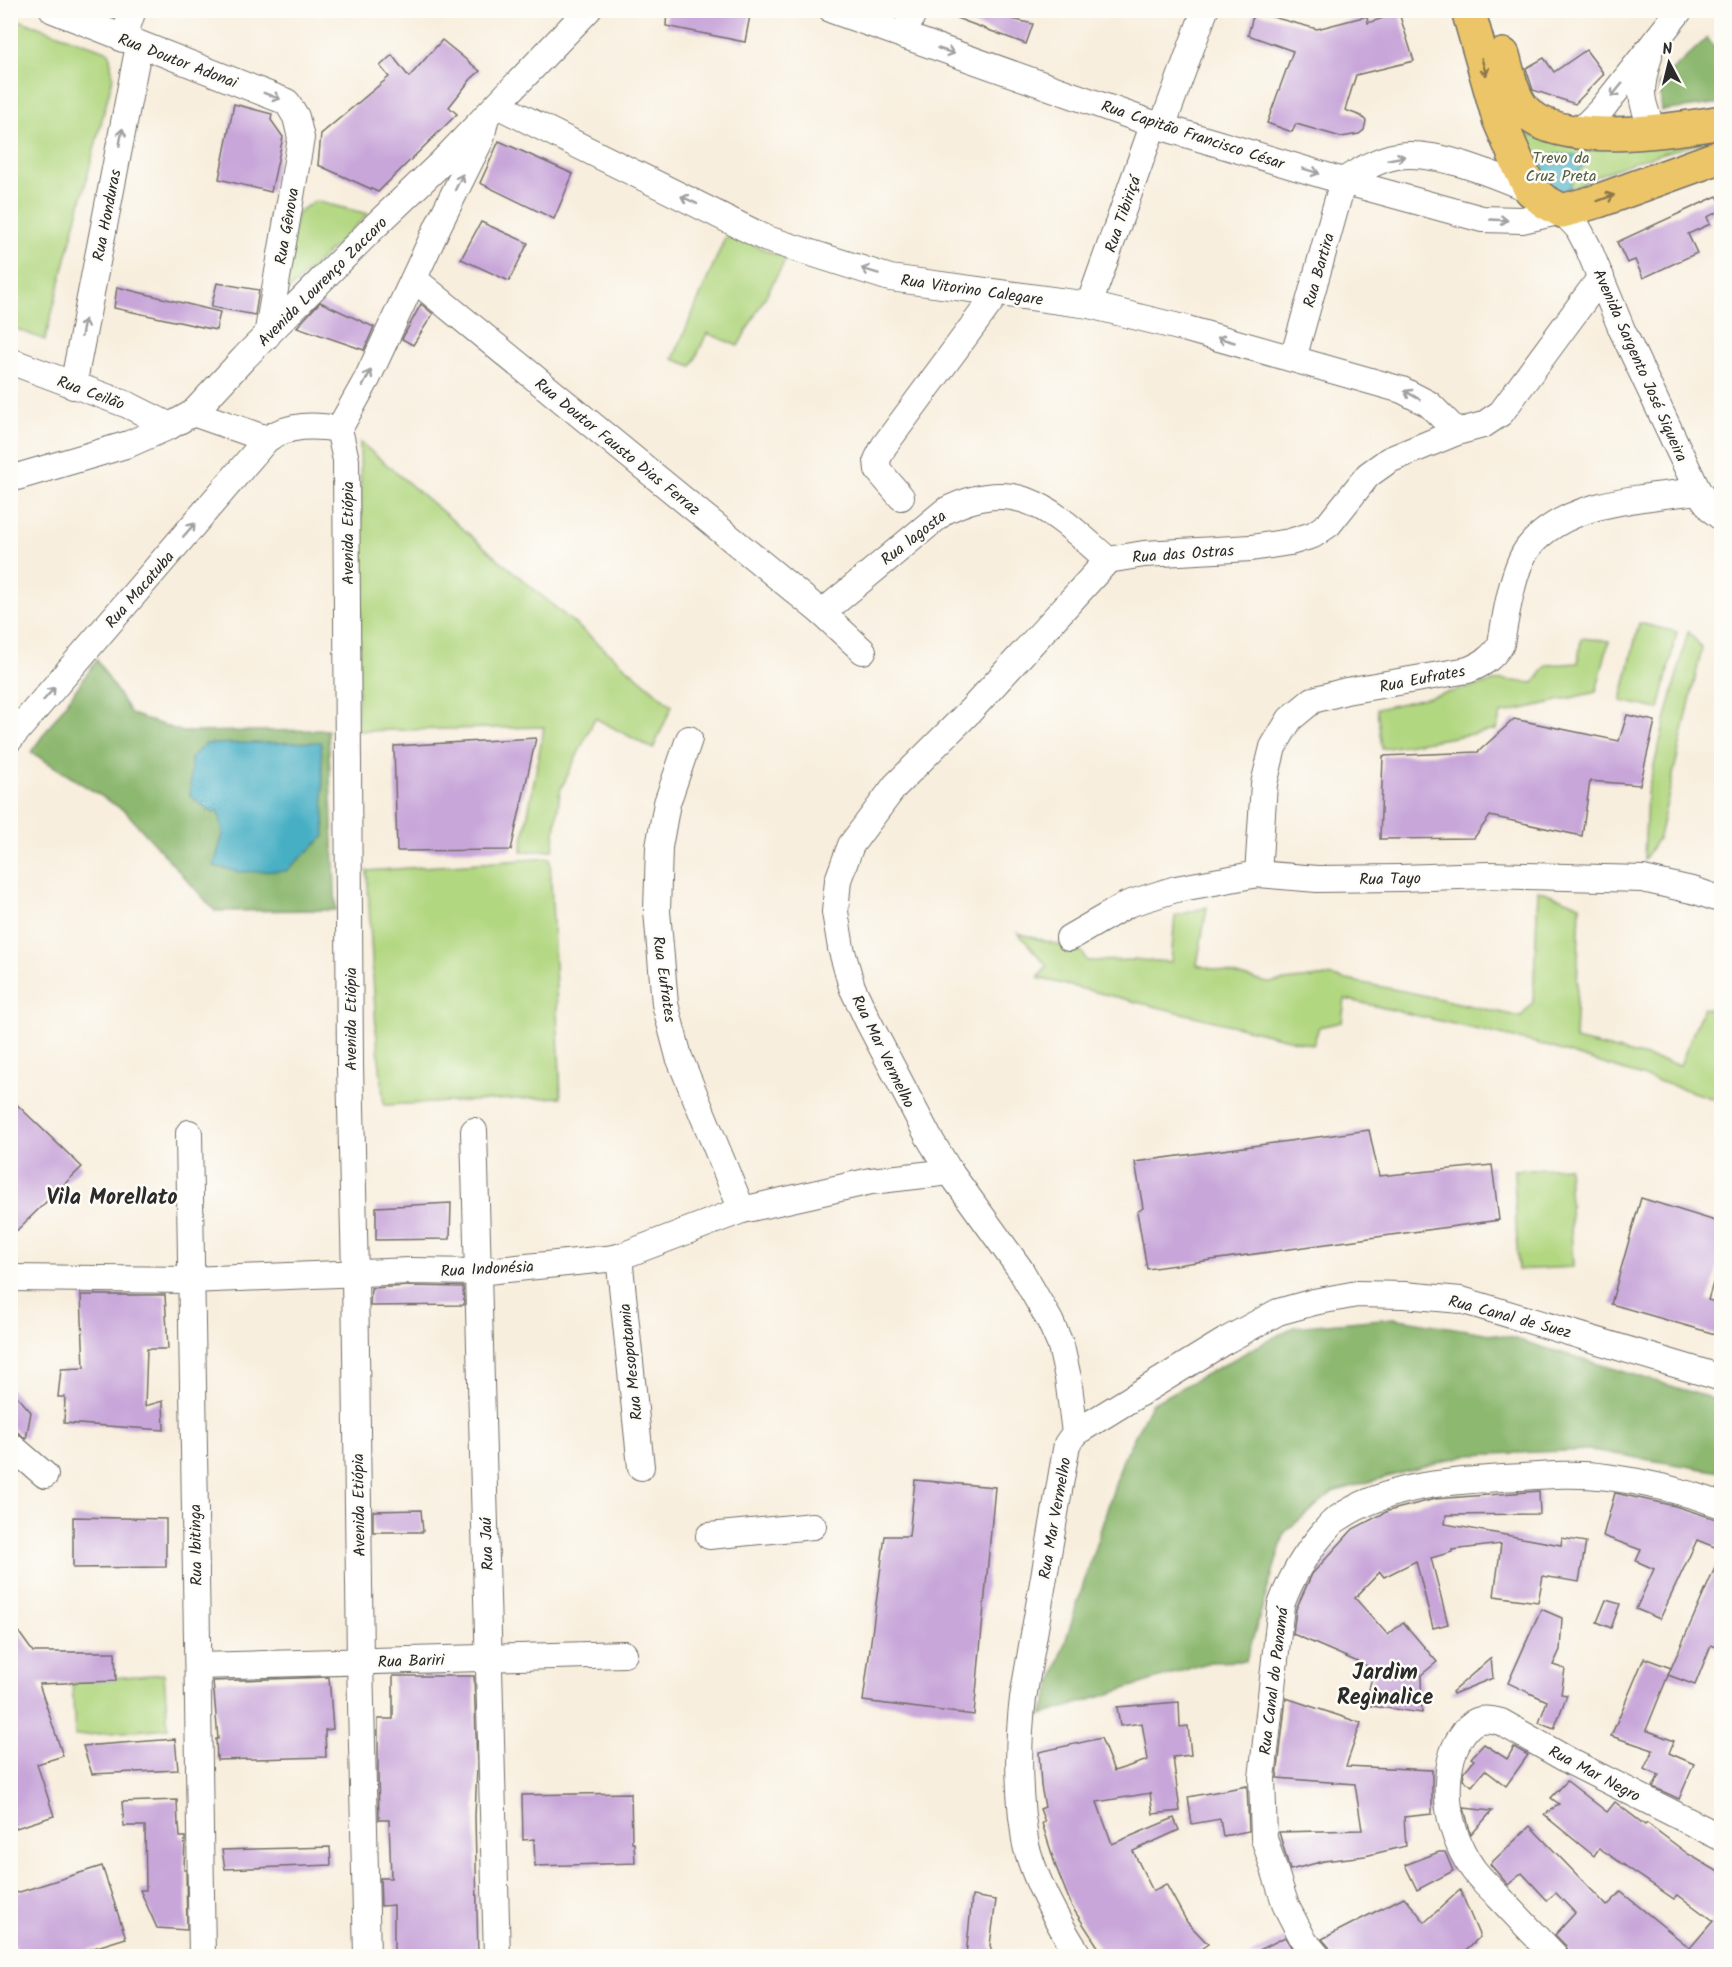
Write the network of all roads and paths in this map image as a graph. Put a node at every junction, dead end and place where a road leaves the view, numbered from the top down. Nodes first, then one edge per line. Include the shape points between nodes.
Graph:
1 (53, 10) edge
2 (133, 10) edge
3 (588, 10) edge
4 (832, 10) edge
5 (914, 10) edge
6 (1205, 10) edge
7 (1468, 10) edge
8 (1490, 10) edge
9 (1680, 10) edge
10 (904, 36) junction
11 (131, 42) junction
12 (1652, 47) junction
13 (491, 110) junction
14 (296, 117) joint
15 (1722, 122) edge
16 (1158, 125) junction
17 (1579, 132) junction
18 (1654, 132) junction
19 (1722, 156) edge
20 (1343, 181) junction
21 (1531, 190) junction
22 (397, 207) junction
23 (1562, 211) junction
24 (438, 224) junction
25 (1600, 277) junction
26 (414, 279) junction
27 (997, 293) junction
28 (1089, 305) junction
29 (267, 336) junction
30 (1293, 359) junction
31 (10, 361) edge
32 (73, 386) junction
33 (193, 413) junction
34 (170, 426) junction
35 (339, 429) junction
36 (1457, 432) junction
37 (267, 439) junction
38 (10, 479) edge
39 (1698, 491) junction
40 (901, 497) dead end
41 (1722, 518) edge
42 (1108, 560) junction
43 (822, 614) junction
44 (863, 651) dead end
45 (10, 739) edge
46 (689, 739) dead end
47 (1258, 874) junction
48 (1722, 900) edge
49 (835, 912) joint
50 (1069, 938) dead end
51 (474, 1131) dead end
52 (189, 1133) dead end
53 (950, 1172) junction
54 (742, 1210) junction
55 (619, 1257) junction
56 (478, 1272) junction
57 (355, 1274) junction
58 (10, 1278) edge
59 (190, 1280) junction
60 (1722, 1378) edge
61 (1075, 1433) junction
62 (10, 1445) edge
63 (641, 1467) dead end
64 (45, 1475) dead end
65 (1722, 1505) edge
66 (813, 1526) dead end
67 (709, 1536) dead end
68 (624, 1654) dead end
69 (489, 1657) junction
70 (360, 1661) junction
71 (198, 1666) junction
72 (1722, 1838) edge
73 (202, 1956) edge
74 (367, 1956) edge
75 (497, 1956) edge
76 (1079, 1956) edge
77 (1317, 1956) edge
78 (1555, 1956) edge

1 - 11 street, Rua Doutor Adonai
2 - 11 street, Rua Honduras
3 - 13 street, Avenida Lourenço Zaccaro
4 - 10 street, Rua Capitão Francisco César
5 - 10 street
6 - 16 street, Rua Tibiriçá
7 -> 21 main road via 1499,119
8 - 17 main road via 1511,82 1523,108 1547,126
9 - 12 street
10 -> 16 street, Rua Capitão Francisco César
11 -> 14 street, Rua Doutor Adonai via 287,102
32 -> 11 street, Rua Honduras
12 -> 17 street
12 - 18 street via 1641,98
13 - 22 street, Avenida Lourenço Zaccaro
24 -> 13 street via 481,139
27 -> 13 street, Rua Vitorino Calegare via 891,278 767,239
14 - 29 street, Rua Gênova via 301,138
15 - 18 main road
16 -> 20 street, Rua Capitão Francisco César
16 - 28 street, Rua Tibiriçá
17 - 18 main road
23 -> 19 main road
20 -> 21 street via 1366,167 1397,156 1420,156 1477,168
20 -> 23 street, Rua Capitão Francisco César via 1482,219 1522,220
20 - 30 street, Rua Bartira
21 - 23 main road
22 - 24 street via 423,208
22 - 29 street, Avenida Lourenço Zaccaro
23 - 25 street, Avenida Sargento José Siqueira via 1578,228
24 - 26 street
25 - 36 street, Rua das Ostras via 1502,413 1483,425
25 - 39 street, Avenida Sargento José Siqueira
35 -> 26 street via 367,380
26 - 43 street, Rua Doutor Fausto Dias Ferraz
27 - 28 street, Rua Vitorino Calegare
27 - 40 street via 880,453 878,471
30 -> 28 street, Rua Vitorino Calegare
29 - 33 street, Avenida Lourenço Zaccaro
36 -> 30 street, Rua Vitorino Calegare via 1429,404 1402,390
31 - 32 street, Rua Ceilão
32 - 34 street, Rua Ceilão via 128,405
33 - 34 street, Avenida Lourenço Zaccaro
33 - 37 street
34 - 38 street, Avenida Lourenço Zaccaro via 129,444
35 - 37 street via 297,427
35 - 57 street, Avenida Etiópia via 346,460
36 - 42 street, Rua das Ostras via 1389,460 1368,475 1329,524 1313,535 1251,548
45 -> 37 street, Rua Macatuba
39 - 41 street, Avenida Sargento José Siqueira
39 - 47 street, Rua Eufrates via 1625,500 1579,513 1550,528 1528,548 1517,570 1501,644 1485,663 1468,670 1313,700 1290,719 1273,747 1264,784
42 - 43 street, Rua lagosta via 1041,505 1018,497 981,496 945,511
42 - 49 street, Rua das Ostras via 971,710 895,786 851,845 838,880
43 - 44 street, Rua Doutor Fausto Dias Ferraz
46 - 54 street, Rua Eufrates via 667,803 659,846 657,911 665,1004 679,1057
47 - 48 street, Rua Tayo via 1317,879 1488,875 1643,879
47 - 50 street, Rua Tayo via 1176,888 1128,904
49 - 53 street, Rua Mar Vermelho via 852,987 914,1111
51 - 56 street, Rua Jaú
52 - 59 street, Rua Ibitinga
53 - 54 street, Rua Indonésia via 871,1181
53 - 61 street, Rua Mar Vermelho via 1020,1269 1050,1321 1061,1346
54 - 55 street, Rua Indonésia
55 - 56 street, Rua Indonésia
55 - 63 street, Rua Mesopotamia
56 - 57 street, Rua Indonésia
56 - 69 street, Rua Jaú
57 - 59 street, Rua Indonésia
57 - 70 street, Avenida Etiópia
58 - 59 street, Rua Indonésia
59 - 71 street, Rua Ibitinga
60 - 61 street, Rua Canal de Suez via 1461,1300 1357,1294 1278,1312
61 - 76 street, Rua Mar Vermelho via 1067,1444 1018,1736 1026,1847 1059,1925
62 - 64 street
65 - 77 street, Rua Canal do Panamá via 1687,1492 1623,1479 1545,1475 1405,1490 1366,1502 1335,1520 1300,1563 1281,1605 1262,1778 1264,1838 1290,1914
66 - 67 street
68 - 69 street, Rua Bariri
69 - 70 street, Rua Bariri
69 - 75 street, Rua Jaú
70 - 71 street, Rua Bariri
70 - 74 street, Avenida Etiópia
71 - 73 street, Rua Ibitinga
72 - 78 street, Rua Mar Negro via 1501,1722 1488,1718 1468,1726 1449,1764 1450,1813 1460,1847 1473,1869

